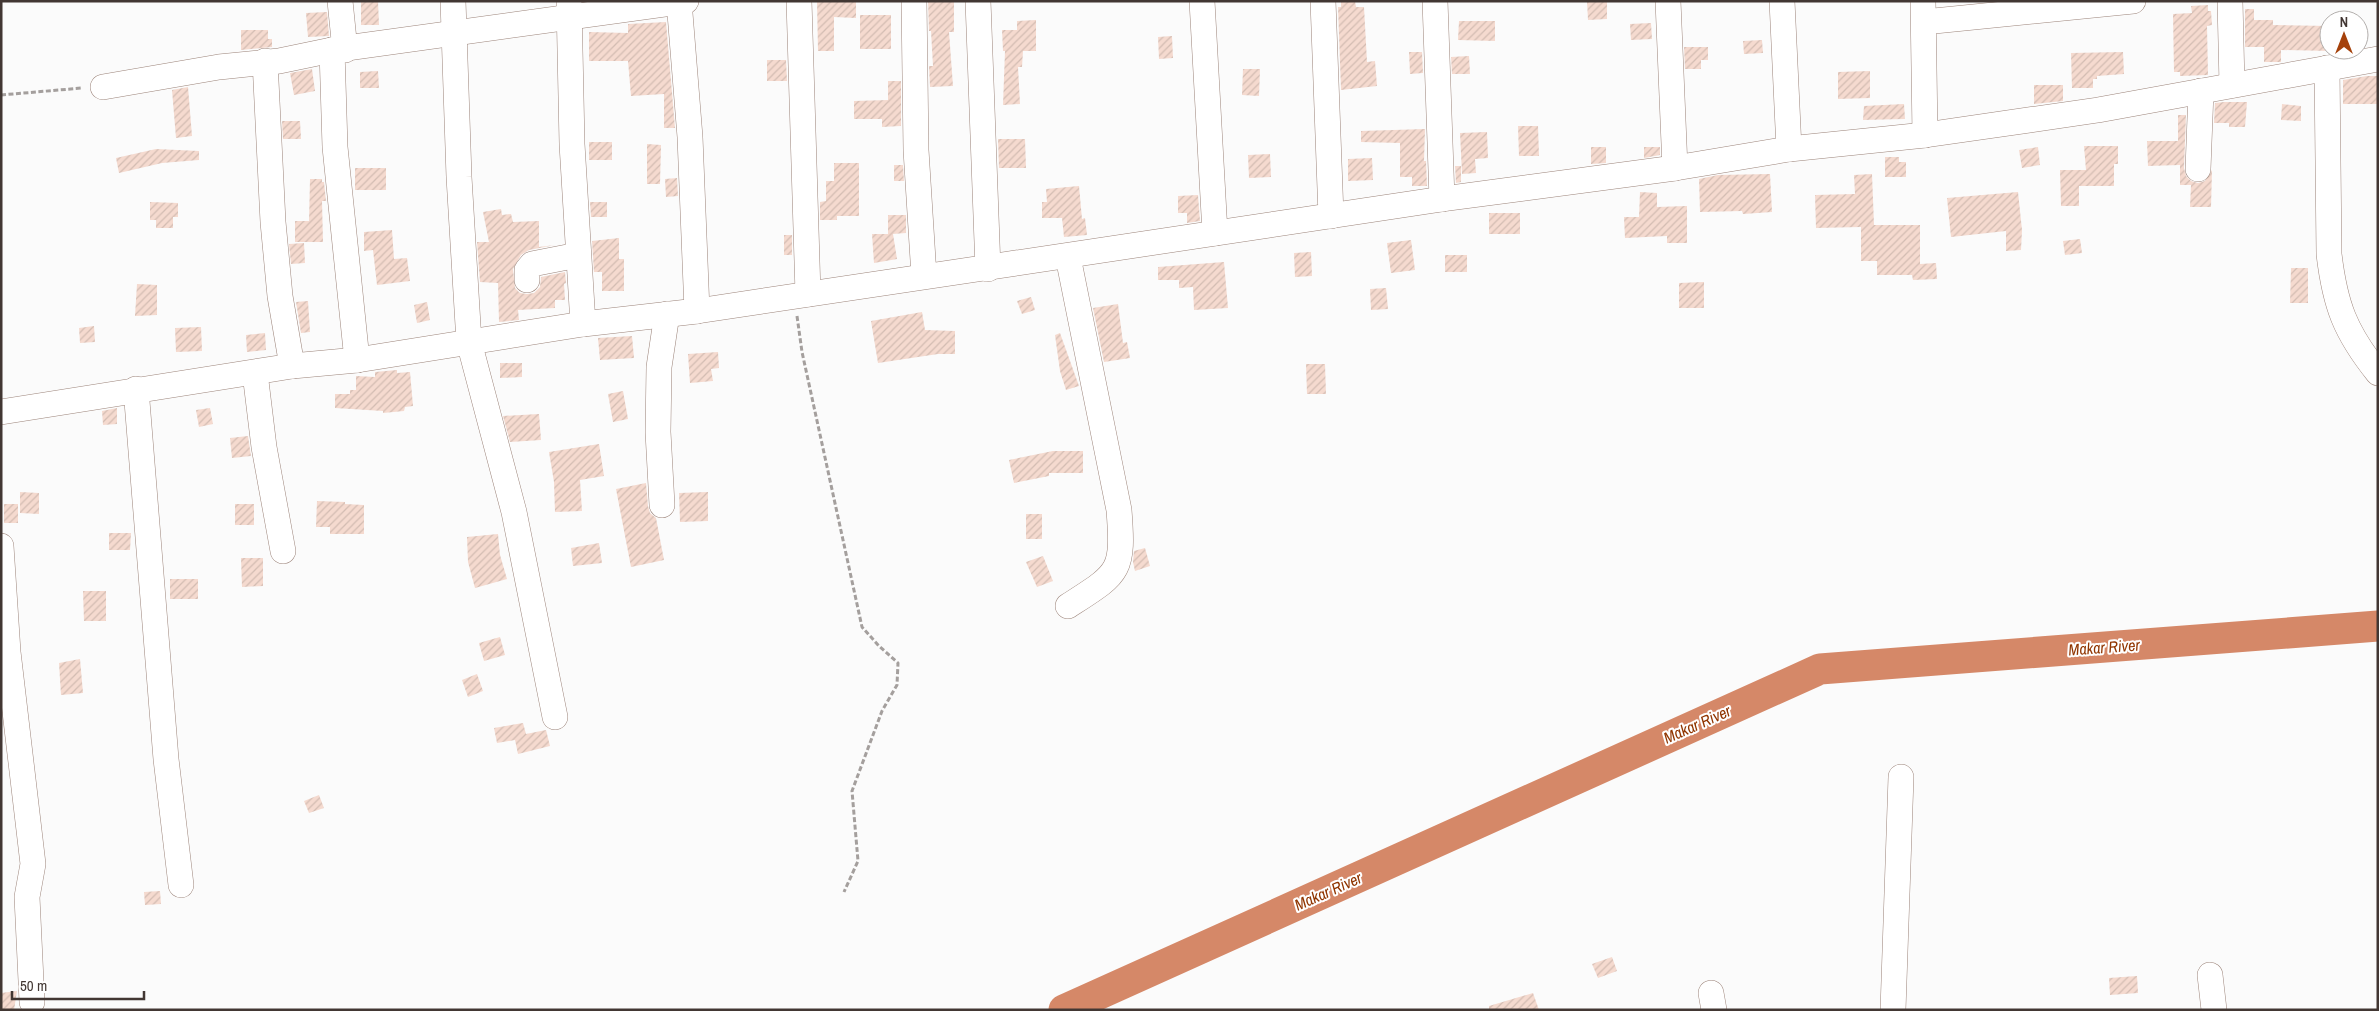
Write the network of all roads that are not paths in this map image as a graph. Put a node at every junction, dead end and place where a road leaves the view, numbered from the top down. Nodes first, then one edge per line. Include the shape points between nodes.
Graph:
1 (340, 1) edge
2 (453, 1) edge
3 (799, 1) edge
4 (914, 1) edge
5 (978, 1) edge
6 (1202, 1) edge
7 (1323, 1) edge
8 (1435, 1) edge
9 (1668, 1) edge
10 (1782, 1) edge
11 (2133, 1) edge
12 (2230, 1) edge
13 (681, 2) edge
14 (569, 10) edge
15 (1923, 12) edge
16 (455, 33) junction
17 (338, 50) junction
18 (2378, 59) edge
19 (265, 61) junction
20 (2328, 68) junction
21 (2232, 85) junction
22 (103, 87) road end
23 (2201, 91) junction
24 (1924, 135) junction
25 (1789, 149) junction
26 (1675, 168) junction
27 (2198, 169) dead end
28 (1442, 199) junction
29 (1331, 216) junction
30 (1215, 233) junction
31 (578, 255) junction
32 (1068, 257) junction
33 (988, 269) junction
34 (924, 276) junction
35 (527, 280) dead end
36 (801, 294) junction
37 (697, 311) junction
38 (667, 314) junction
39 (584, 324) junction
40 (469, 342) junction
41 (357, 360) junction
42 (292, 366) junction
43 (2378, 372) edge
44 (255, 373) junction
45 (136, 390) junction
46 (1, 412) edge
47 (662, 505) dead end
48 (1, 546) edge
49 (283, 551) dead end
50 (1068, 606) dead end
51 (556, 717) dead end
52 (1901, 777) dead end
53 (180, 885) dead end
54 (2210, 975) dead end
55 (32, 1002) dead end
56 (1893, 1010) edge
57 (2214, 1010) edge

1 - 17 street
2 - 16 street
3 - 36 street
4 - 34 street via 916,150
5 - 33 street
6 - 30 street
7 - 29 street
8 - 28 street
9 - 26 street
10 - 25 street
11 - 15 street
12 - 21 street
13 - 14 street
13 - 37 street
14 - 16 street
14 - 31 street
15 - 24 street
16 - 17 street
16 - 40 street via 459,177
17 - 19 street
17 - 41 street via 335,147
18 - 20 street
19 - 22 street
19 - 42 street via 273,222 280,296
20 - 21 street
20 - 43 street via 2332,284 2340,312 2358,348
21 - 23 street
23 - 24 street via 2098,110
23 - 27 street
24 - 25 street
25 - 26 street
26 - 28 street
28 - 29 street
29 - 30 street
30 - 32 street
31 - 35 street via 532,264 526,270
31 - 39 street
32 - 33 street
32 - 50 street via 1119,510 1122,546 1118,565 1107,580
33 - 34 street
34 - 36 street
36 - 37 street
37 - 38 street
38 - 39 street
38 - 47 street via 659,367
39 - 40 street
40 - 41 street
40 - 51 street via 514,512
41 - 42 street
42 - 44 street
44 - 45 street
44 - 49 street via 264,447
45 - 46 street
45 - 53 street via 166,759
48 - 55 street via 8,652 33,864 27,897
52 - 56 street
54 - 57 street

